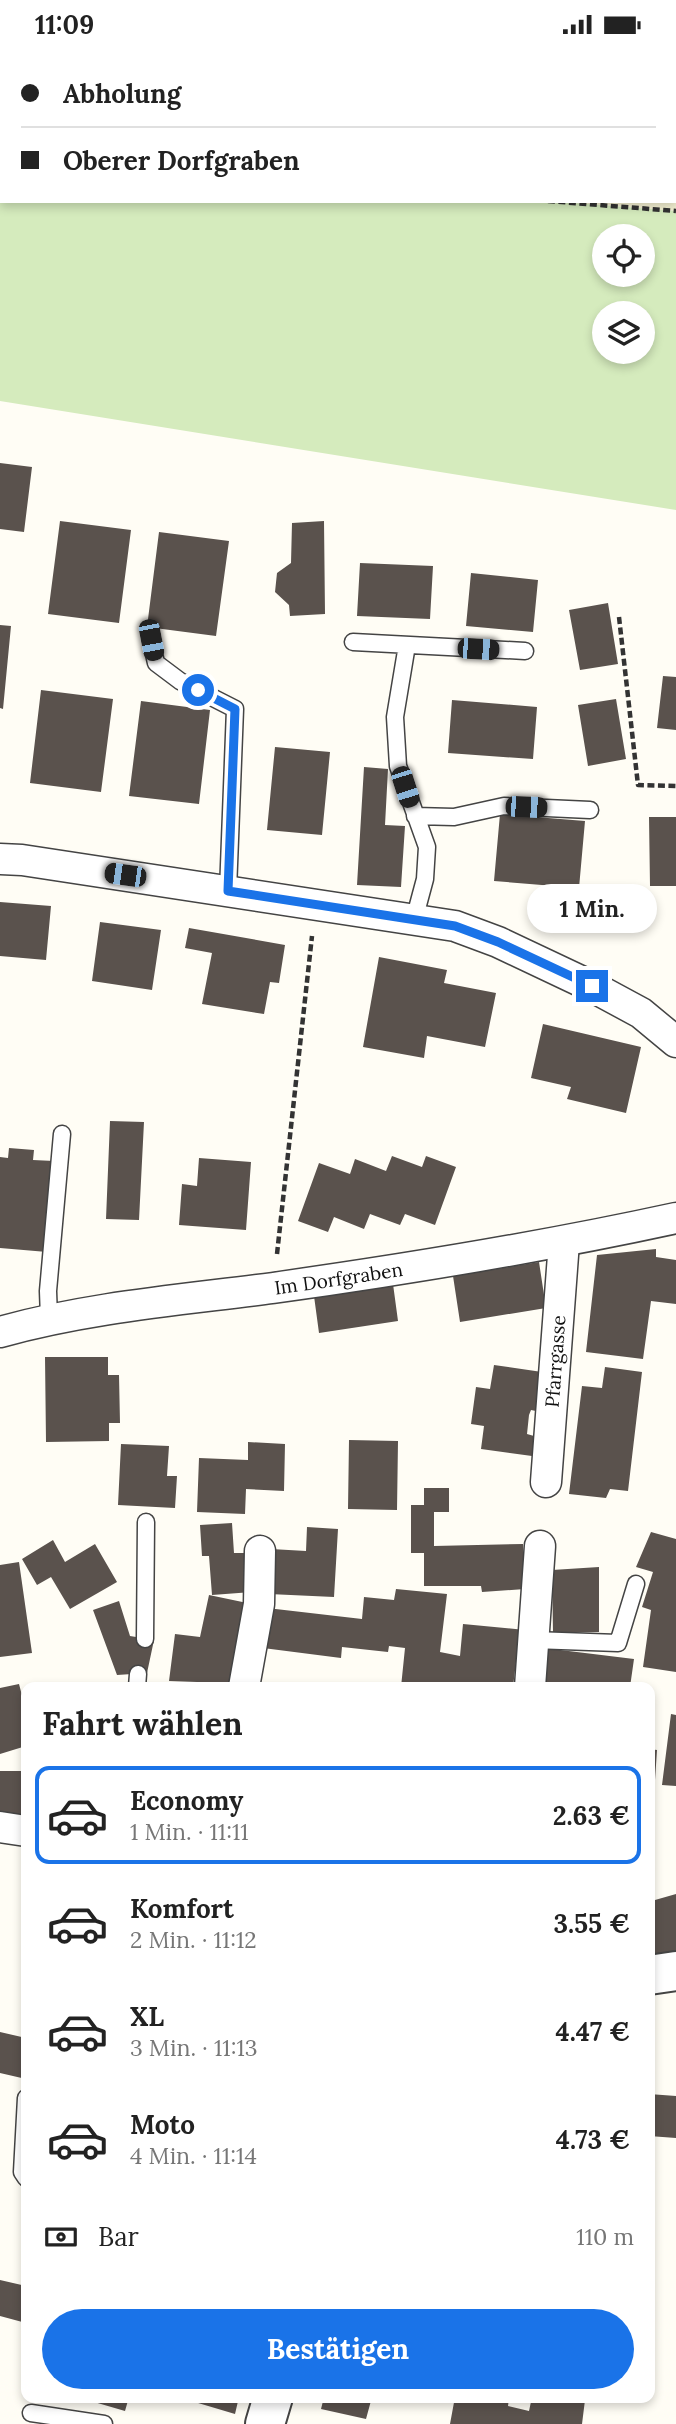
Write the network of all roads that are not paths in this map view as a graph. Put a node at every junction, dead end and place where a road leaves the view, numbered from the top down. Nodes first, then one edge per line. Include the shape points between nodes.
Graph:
1 (151, 640) dead end
2 (353, 642) dead end
3 (407, 645) junction
4 (525, 651) dead end
5 (590, 810) dead end
6 (415, 816) junction
7 (0, 859) edge
8 (228, 891) junction
9 (414, 920) junction
10 (676, 1042) edge
11 (62, 1134) dead end
12 (676, 1218) edge
13 (564, 1242) junction
14 (49, 1318) junction
15 (0, 1332) edge
16 (546, 1482) dead end
17 (146, 1522) dead end
18 (540, 1546) dead end
19 (260, 1552) dead end
20 (636, 1584) dead end
21 (145, 1639) dead end
22 (533, 1640) junction
23 (245, 1682) edge
24 (530, 1682) edge
25 (0, 1826) edge
26 (21, 1830) edge
27 (676, 1971) edge
28 (655, 1974) edge
29 (271, 2403) edge
30 (32, 2413) dead end
31 (104, 2424) edge
32 (265, 2424) edge

1 - 8 lane via 156,663 235,709
2 - 3 lane
3 - 4 lane
3 - 6 lane via 395,717 398,766
5 - 6 lane via 505,806 454,817
6 - 9 lane via 427,847 425,879
7 - 8 street
8 - 9 street
9 - 10 street via 455,926 510,947 640,1013
11 - 14 lane
12 - 13 street, Im Dorfgraben
13 - 14 street, Im Dorfgraben
13 - 16 street, Pfarrgasse
14 - 15 street, Im Dorfgraben
17 - 21 lane
18 - 22 street
19 - 23 street via 260,1604
20 - 22 lane via 618,1643
22 - 24 street
25 - 26 street
27 - 28 street
29 - 32 street
30 - 31 lane

